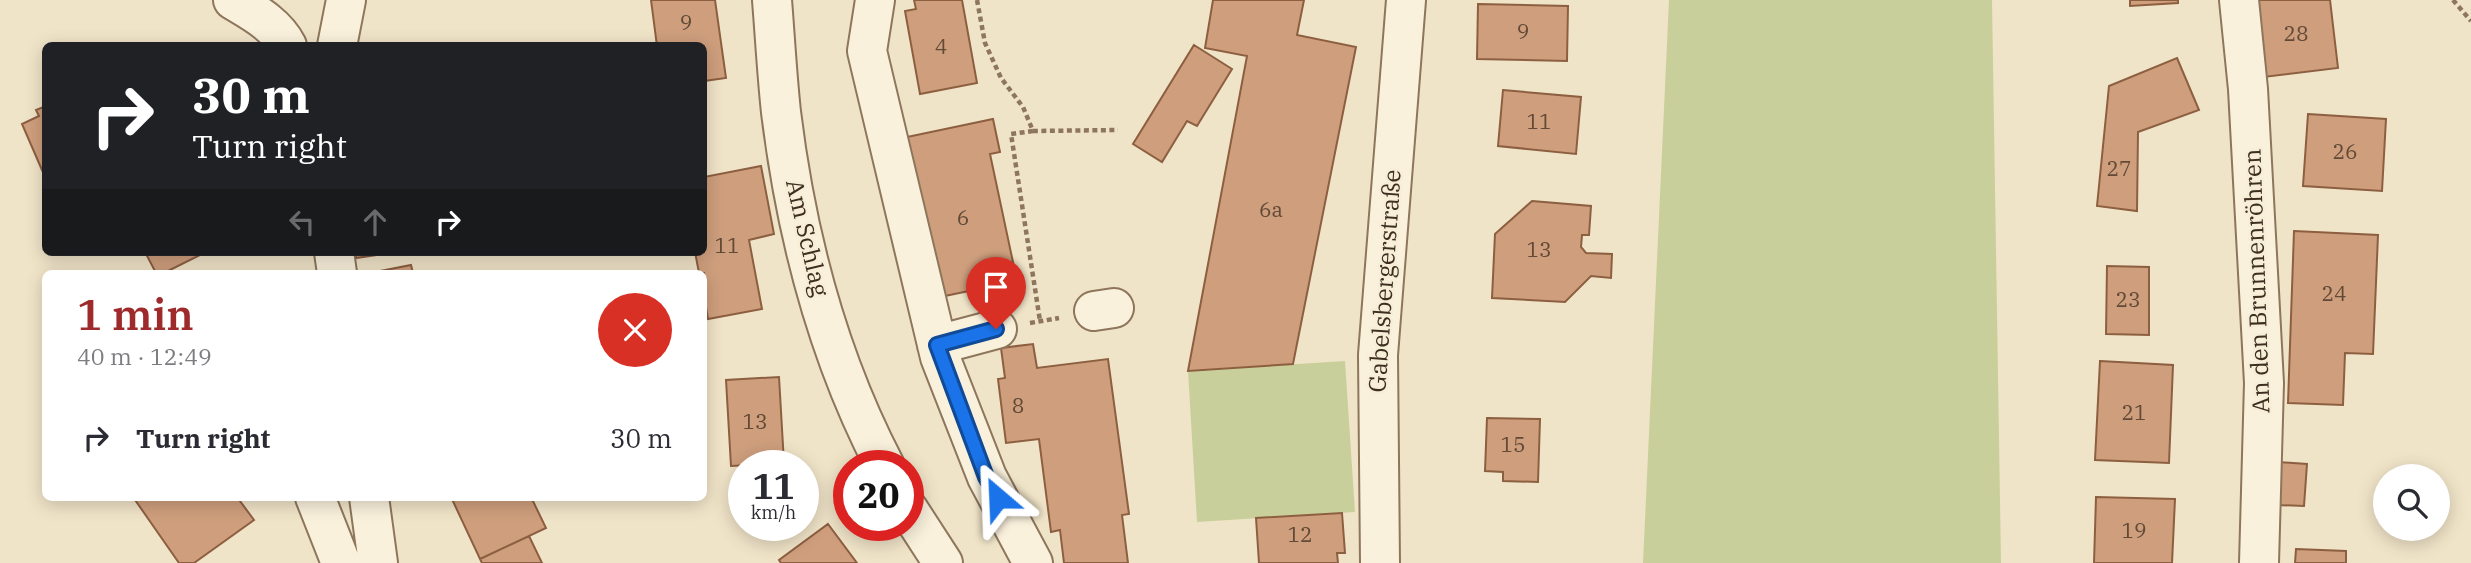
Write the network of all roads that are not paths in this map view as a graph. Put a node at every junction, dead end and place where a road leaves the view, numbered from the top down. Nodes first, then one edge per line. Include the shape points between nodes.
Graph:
1 (233, 0) edge
2 (346, 0) edge
3 (772, 0) edge
4 (875, 0) edge
5 (1406, 0) edge
6 (2239, 0) edge
7 (285, 42) edge
8 (338, 42) edge
9 (996, 329) road end
10 (937, 345) junction
11 (877, 450) edge
12 (316, 501) edge
13 (346, 501) edge
14 (370, 501) edge
15 (924, 534) edge
16 (339, 562) edge
17 (379, 563) edge
18 (943, 563) edge
19 (1033, 563) edge
20 (1380, 563) edge
21 (2259, 563) edge

1 - 7 street via 270,25
2 - 8 street
3 - 11 street, Am Schlag via 782,113 814,277 836,358
4 - 10 street via 867,51
5 - 20 street, Gabelsbergerstraße via 1378,355
6 - 21 street, An den Brunnenröhren via 2264,383
9 - 10 street
10 - 19 street via 986,477
12 - 16 street
13 - 16 street
14 - 17 street
15 - 18 street

